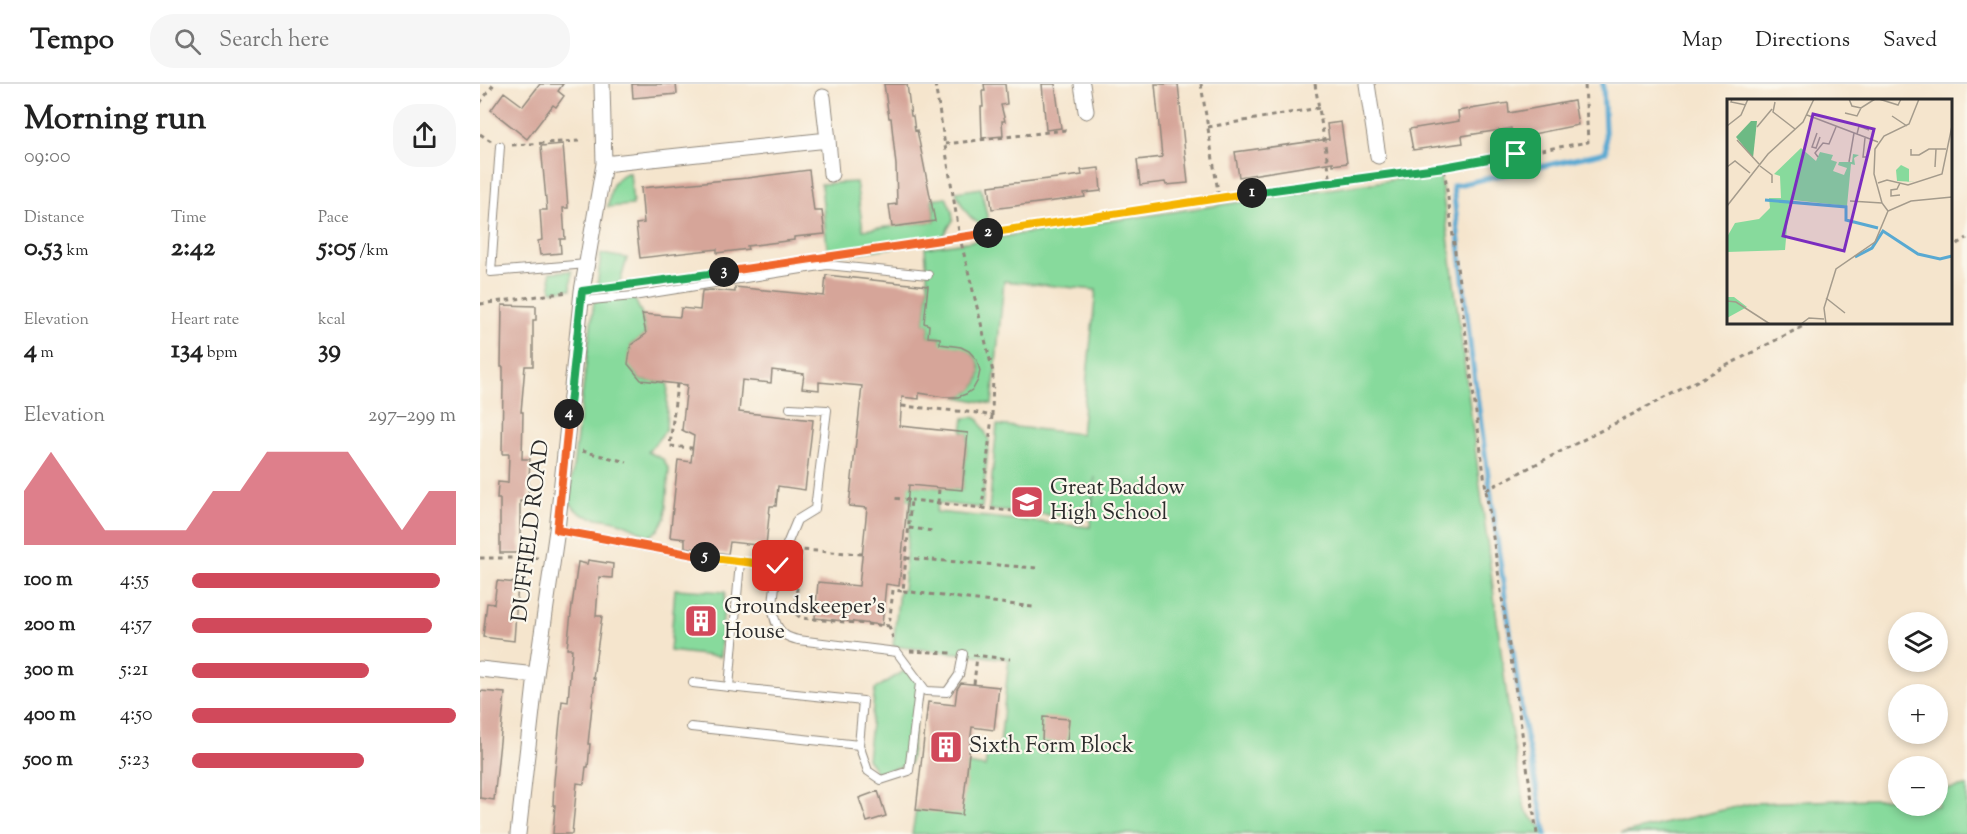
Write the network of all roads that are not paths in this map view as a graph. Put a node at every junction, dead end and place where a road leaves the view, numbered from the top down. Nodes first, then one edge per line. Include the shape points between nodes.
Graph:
1 (602, 84) edge
2 (1082, 84) edge
3 (1367, 84) edge
4 (823, 97) dead end
5 (1086, 111) dead end
6 (828, 140) junction
7 (500, 146) road end
8 (1378, 156) dead end
9 (604, 164) junction
10 (831, 174) dead end
11 (586, 264) junction
12 (928, 275) dead end
13 (581, 296) junction
14 (790, 408) dead end
15 (557, 530) junction
16 (740, 562) junction
17 (778, 566) junction
18 (963, 654) dead end
19 (480, 669) edge
20 (536, 675) junction
21 (693, 683) dead end
22 (920, 683) junction
23 (729, 687) junction
24 (691, 726) dead end
25 (859, 745) junction
26 (518, 834) edge

1 - 9 street, DUFFIELD ROAD
2 - 5 street
3 - 8 street
4 - 6 street
6 - 9 street
6 - 10 street
7 - 11 lane via 491,272
9 - 11 street, DUFFIELD ROAD
11 - 13 street, DUFFIELD ROAD
12 - 13 lane via 827,265 633,296
13 - 15 street, DUFFIELD ROAD
14 - 17 lane via 827,410 814,509 797,520
15 - 16 lane
15 - 20 street, DUFFIELD ROAD
16 - 17 lane
16 - 23 lane
17 - 22 lane via 773,612 776,625 785,635 897,652
18 - 22 lane via 959,675 947,692 926,691
19 - 20 street
20 - 26 street, DUFFIELD ROAD
21 - 23 lane
22 - 25 lane via 909,771 881,780 868,771
23 - 25 lane via 863,701
24 - 25 lane

